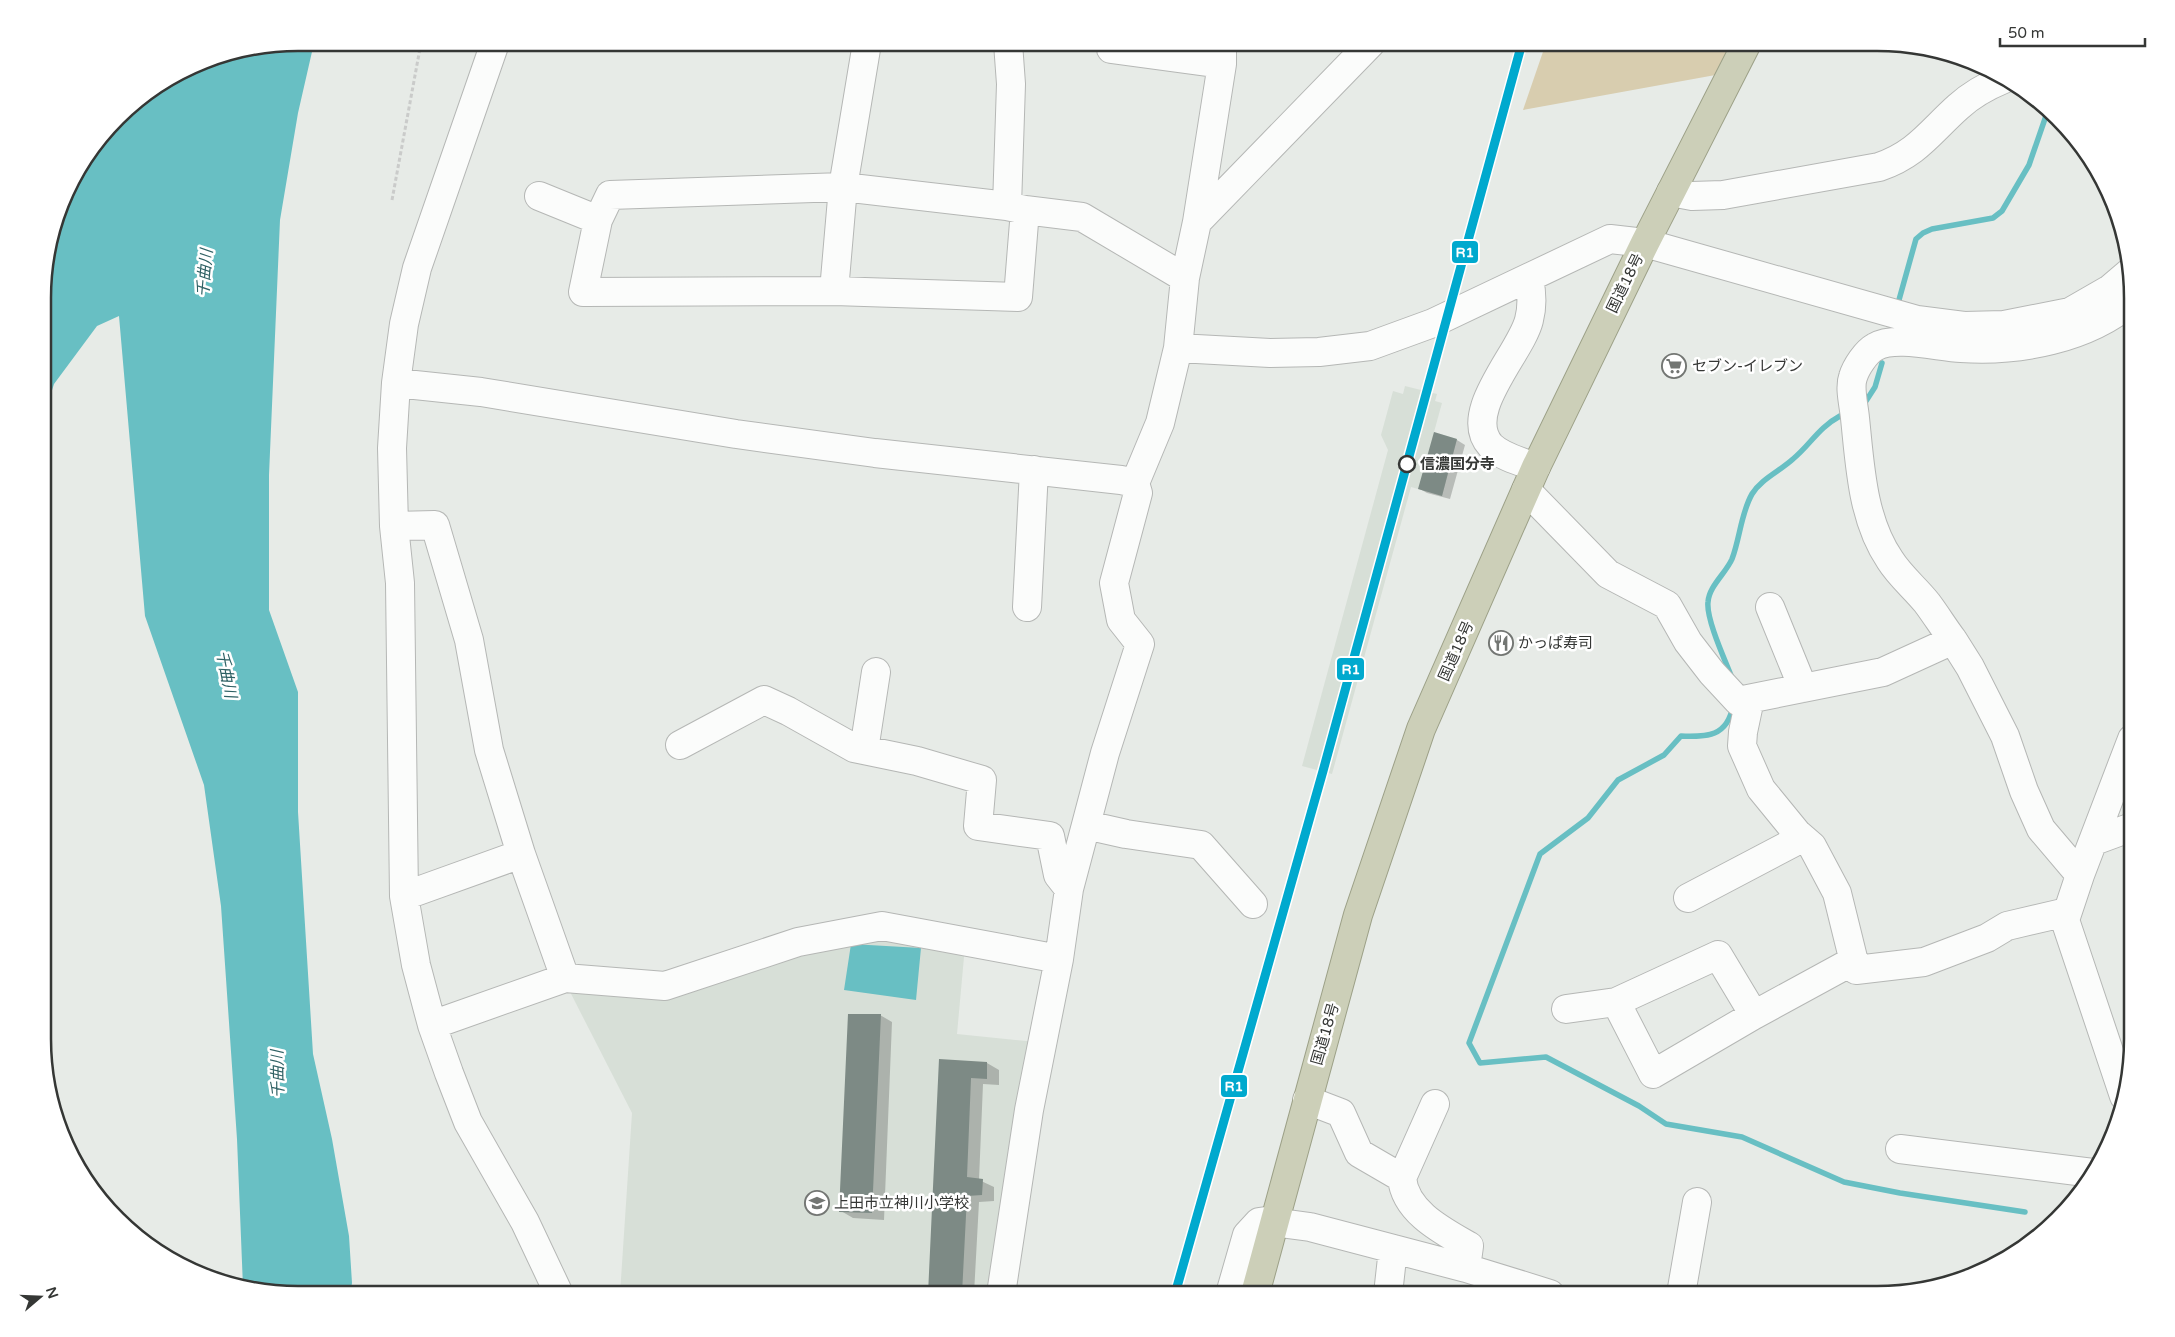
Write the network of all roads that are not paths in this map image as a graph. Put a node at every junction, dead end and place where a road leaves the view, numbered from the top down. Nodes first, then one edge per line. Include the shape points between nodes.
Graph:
1 (492, 51) edge
2 (866, 51) edge
3 (1009, 51) edge
4 (1167, 51) edge
5 (1362, 51) edge
6 (1742, 51) edge
7 (1222, 53) edge
8 (1997, 82) edge
9 (843, 187) junction
10 (1671, 192) junction
11 (539, 196) dead end
12 (1016, 208) junction
13 (598, 220) junction
14 (1197, 222) junction
15 (1645, 243) junction
16 (1185, 278) junction
17 (1529, 278) junction
18 (2123, 278) edge
19 (834, 291) junction
20 (2124, 306) edge
21 (1178, 348) junction
22 (396, 382) junction
23 (1034, 470) junction
24 (1531, 478) junction
25 (1135, 483) junction
26 (394, 526) junction
27 (1027, 607) dead end
28 (1770, 607) dead end
29 (1952, 640) junction
30 (876, 672) dead end
31 (1803, 688) junction
32 (1750, 699) junction
33 (680, 745) dead end
34 (864, 750) junction
35 (2124, 760) edge
36 (1086, 825) junction
37 (2124, 830) edge
38 (1802, 838) junction
39 (2094, 841) junction
40 (521, 854) junction
41 (2080, 875) junction
42 (1069, 889) junction
43 (404, 896) junction
44 (1688, 898) dead end
45 (1253, 904) dead end
46 (2067, 912) junction
47 (1059, 959) junction
48 (1853, 961) junction
49 (565, 978) junction
50 (1616, 1002) junction
51 (1566, 1009) dead end
52 (1754, 1015) junction
53 (432, 1025) junction
54 (2120, 1083) edge
55 (1307, 1100) junction
56 (1435, 1104) dead end
57 (1900, 1149) dead end
58 (2085, 1172) edge
59 (1402, 1178) junction
60 (1697, 1202) dead end
61 (1274, 1222) junction
62 (1393, 1249) junction
63 (1466, 1268) junction
64 (555, 1286) edge
65 (1002, 1286) edge
66 (1232, 1286) edge
67 (1257, 1286) edge
68 (1389, 1286) edge
69 (1524, 1286) edge
70 (1682, 1286) edge

1 - 22 street via 417,268 404,324
2 - 9 street
3 - 12 street
4 - 7 street
5 - 14 street
6 - 10 highway, 国道18号
7 - 14 street
8 - 10 street via 1959,106 1919,147 1896,162 1723,195 1692,196
9 - 12 street
9 - 13 street via 610,196
9 - 19 street
10 - 15 highway, 国道18号
11 - 13 street
12 - 16 street via 1082,217
12 - 19 street via 1018,297
13 - 19 street via 583,292
14 - 16 street
15 - 17 street via 1610,239
15 - 18 street via 1916,320 1964,326 2004,325 2070,312
15 - 24 highway, 国道18号
16 - 21 street
17 - 21 street via 1433,323 1370,346 1270,353
17 - 24 street via 1533,297 1529,321 1488,398 1483,414 1484,434 1491,446
20 - 29 street via 2098,323 2056,339 2032,344 1961,348 1895,341 1876,346 1852,377 1862,479 1880,543 1889,560 1926,602
21 - 25 street via 1160,422
22 - 23 street via 481,392 736,434
22 - 26 street via 392,448
23 - 25 street
23 - 27 street
24 - 32 street via 1608,574 1668,605 1688,642 1712,673 1738,701
24 - 55 highway, 国道18号 via 1421,729 1358,915
25 - 36 street via 1138,493 1114,583 1121,620 1140,644 1104,753
26 - 40 street via 435,525 469,640 489,750
26 - 43 street via 400,583
28 - 31 street
29 - 31 street via 1883,672
29 - 41 street via 1970,667 2005,736 2041,829
30 - 34 street
31 - 32 street
32 - 38 street via 1742,746 1761,788
33 - 34 street via 764,700 854,748
34 - 42 street via 982,780 978,826 1050,836 1058,875
35 - 39 street
36 - 42 street
36 - 45 street via 1201,845
37 - 39 street
38 - 44 street
38 - 48 street via 1812,846 1837,893
39 - 41 street
40 - 43 street
40 - 49 street
41 - 46 street
42 - 47 street
43 - 53 street via 416,965
46 - 48 street via 2007,926 1987,938 1924,962 1856,970
46 - 54 street via 2065,920
47 - 49 street via 882,926 798,942 665,986
47 - 65 street via 1029,1110
48 - 52 street
49 - 53 street
50 - 51 street
50 - 52 street via 1718,955
50 - 52 street via 1653,1074
53 - 64 street via 468,1122 525,1222
55 - 59 street via 1341,1113 1359,1153
55 - 61 highway, 国道18号
56 - 59 street
57 - 58 street
59 - 63 street via 1415,1208 1439,1229 1469,1246
60 - 70 street
61 - 62 street via 1310,1227
61 - 66 street via 1259,1222 1247,1235
61 - 67 highway, 国道18号
62 - 63 street
62 - 68 street
63 - 69 street

